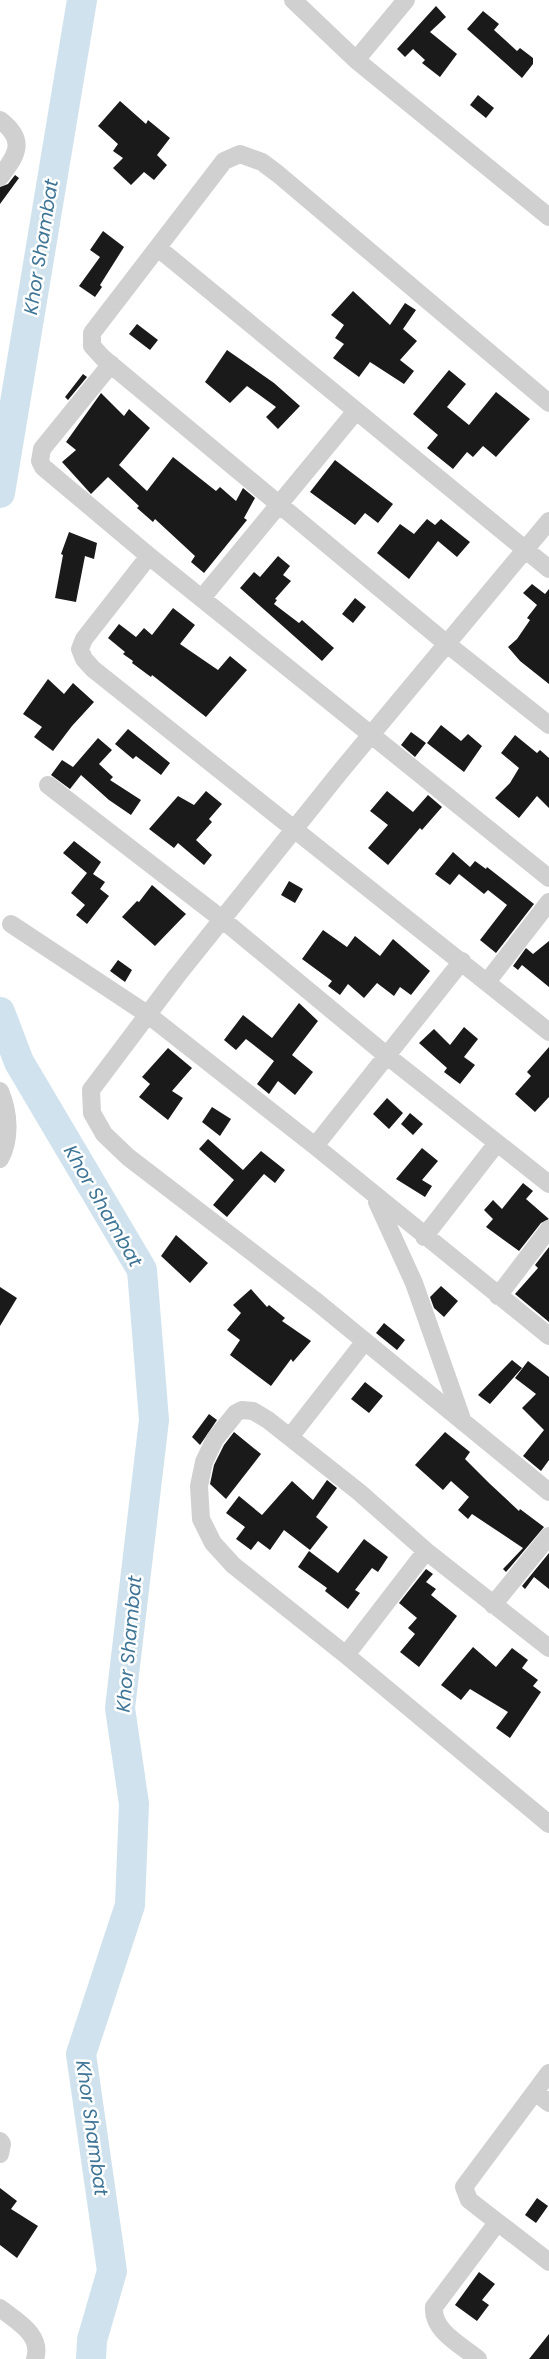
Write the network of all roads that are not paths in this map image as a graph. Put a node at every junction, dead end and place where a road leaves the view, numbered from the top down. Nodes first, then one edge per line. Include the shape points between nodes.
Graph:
1 (293, 0) edge
2 (406, 0) edge
3 (356, 60) junction
4 (0, 120) edge
5 (0, 177) edge
6 (549, 217) edge
7 (158, 248) junction
8 (111, 364) junction
9 (549, 403) edge
10 (356, 411) junction
11 (280, 504) junction
12 (549, 521) edge
13 (525, 550) junction
14 (149, 556) junction
15 (549, 569) edge
16 (202, 598) junction
17 (447, 644) junction
18 (549, 725) edge
19 (371, 735) junction
20 (48, 785) dead end
21 (295, 828) junction
22 (547, 872) edge
23 (549, 902) edge
24 (223, 920) junction
25 (11, 924) dead end
26 (462, 961) junction
27 (487, 982) junction
28 (147, 1014) junction
29 (549, 1032) edge
30 (386, 1055) junction
31 (0, 1091) edge
32 (497, 1143) junction
33 (315, 1146) junction
34 (0, 1159) edge
35 (549, 1184) edge
36 (373, 1195) junction
37 (549, 1229) edge
38 (424, 1237) junction
39 (498, 1296) junction
40 (549, 1336) edge
41 (365, 1341) junction
42 (464, 1422) junction
43 (290, 1437) junction
44 (549, 1492) edge
45 (549, 1536) edge
46 (426, 1551) junction
47 (493, 1605) junction
48 (549, 1648) edge
49 (346, 1655) junction
50 (549, 1824) edge
51 (549, 2073) edge
52 (542, 2098) edge
53 (0, 2141) edge
54 (0, 2154) edge
55 (497, 2223) junction
56 (549, 2262) edge
57 (0, 2308) edge
58 (35, 2359) edge
59 (478, 2359) edge

1 - 3 street
2 - 3 street
3 - 6 street
4 - 5 street via 11,128 17,148 13,160
7 - 8 street via 92,333 92,346
7 - 9 street via 224,161 240,154 262,162
7 - 10 street
8 - 11 street
8 - 14 street via 42,449 40,461 50,474
10 - 11 street
10 - 13 street
11 - 16 street
11 - 17 street
12 - 13 street
13 - 15 street
13 - 17 street
14 - 16 street
14 - 21 street via 84,639 80,648 84,659
16 - 19 street
17 - 18 street
17 - 19 street
19 - 21 street
19 - 22 street
20 - 24 street
21 - 24 street
21 - 26 street
23 - 27 street
24 - 28 street
24 - 30 street
25 - 28 street
26 - 27 street
26 - 30 street
27 - 29 street
28 - 33 street
28 - 41 street via 92,1090 92,1113 104,1134
30 - 32 street
30 - 33 street
31 - 34 street via 8,1127 5,1150
32 - 35 street
32 - 38 street
33 - 36 street
36 - 38 street
36 - 42 street via 414,1283
37 - 39 street
38 - 39 street
39 - 40 street
41 - 42 street
41 - 43 street
42 - 44 street
43 - 46 street
43 - 49 street via 253,1411 236,1413 215,1439 204,1462 199,1486 201,1519 213,1543 233,1565
45 - 47 street
46 - 47 street
46 - 49 street
47 - 48 street
49 - 50 street
51 - 52 street
52 - 55 street via 464,2187 469,2200
53 - 54 street
55 - 56 street
55 - 59 street via 434,2307 433,2316 438,2327
57 - 58 street via 31,2334 37,2345

